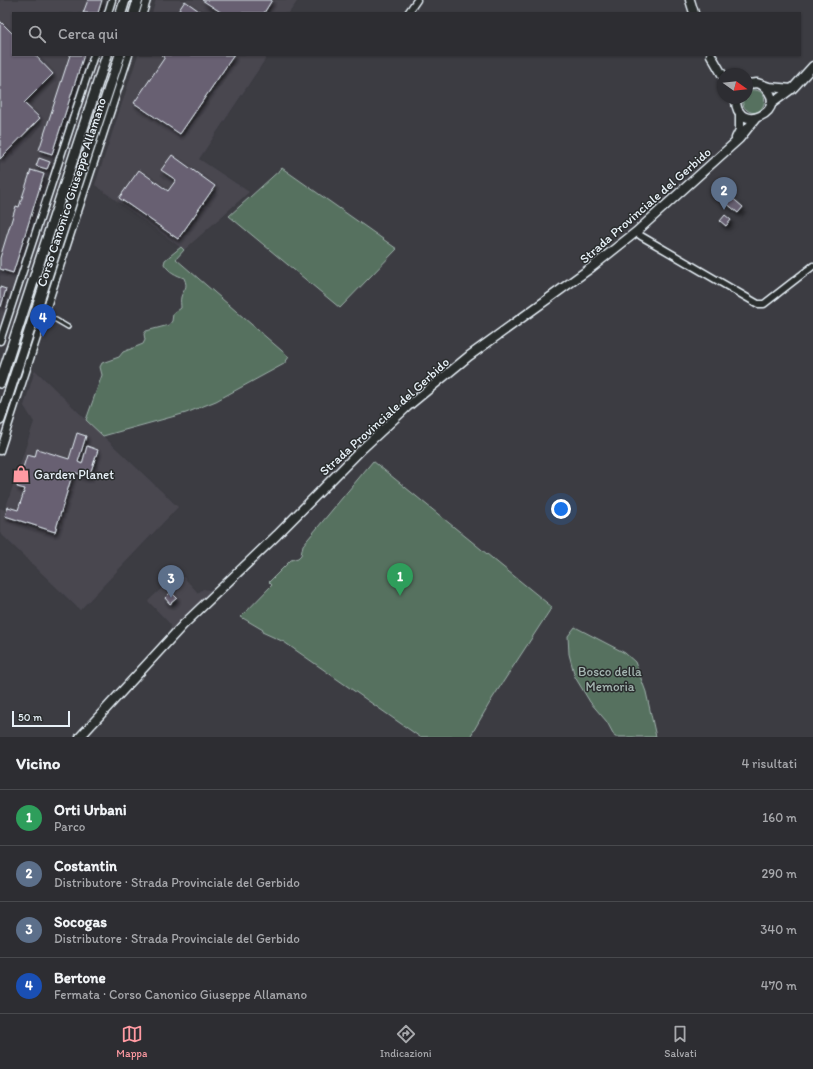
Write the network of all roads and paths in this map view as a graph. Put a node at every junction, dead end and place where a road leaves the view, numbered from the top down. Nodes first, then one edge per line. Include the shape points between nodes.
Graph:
1 (112, 0) edge
2 (125, 0) edge
3 (138, 0) edge
4 (147, 0) edge
5 (417, 0) edge
6 (690, 0) edge
7 (108, 12) edge
8 (121, 12) edge
9 (134, 12) edge
10 (143, 12) edge
11 (409, 12) edge
12 (694, 12) edge
13 (94, 56) edge
14 (107, 56) edge
15 (120, 56) edge
16 (130, 56) edge
17 (713, 56) edge
18 (813, 66) edge
19 (719, 68) edge
20 (753, 84) edge
21 (762, 85) junction
22 (792, 89) junction
23 (737, 104) edge
24 (771, 104) junction
25 (740, 113) junction
26 (756, 118) junction
27 (734, 144) junction
28 (636, 232) junction
29 (813, 266) edge
30 (44, 316) junction
31 (68, 327) dead end
32 (0, 341) edge
33 (0, 381) edge
34 (17, 385) junction
35 (0, 420) edge
36 (0, 451) edge
37 (80, 737) edge

1 - 7 street
2 - 8 main road
3 - 9 main road
4 - 10 street
5 - 11 street
6 - 12 street
13 - 32 street, Corso Canonico Giuseppe Allamano
14 - 33 main road, Corso Canonico Giuseppe Allamano
15 - 34 main road, Corso Canonico Giuseppe Allamano
16 - 30 street, Corso Canonico Giuseppe Allamano
17 - 19 street
18 - 22 street, Strada Provinciale del Gerbido
20 - 21 street
21 - 22 street
21 - 24 street via 769,93
22 - 24 street, Strada Provinciale del Gerbido
23 - 25 street
24 - 26 street, Strada Provinciale del Gerbido via 766,114
25 - 26 street
25 - 27 street via 740,130
26 - 27 street, Strada Provinciale del Gerbido
27 - 28 street, Strada Provinciale del Gerbido
28 - 29 street via 762,305
28 - 37 street, Strada Provinciale del Gerbido via 469,356 407,407 183,625
30 - 31 lane
30 - 34 street, Corso Canonico Giuseppe Allamano
33 - 34 street
34 - 35 main road, Corso Canonico Giuseppe Allamano
34 - 36 street, Corso Canonico Giuseppe Allamano

